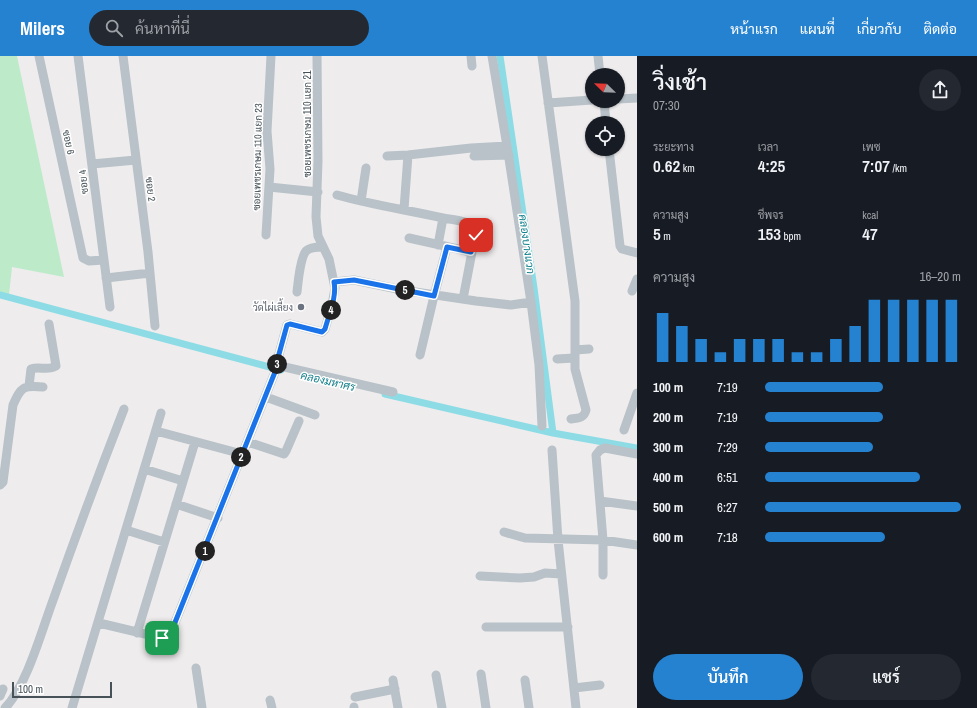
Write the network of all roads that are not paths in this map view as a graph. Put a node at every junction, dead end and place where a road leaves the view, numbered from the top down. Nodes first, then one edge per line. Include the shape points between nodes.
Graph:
1 (39, 56) edge
2 (78, 56) edge
3 (123, 56) edge
4 (272, 56) edge
5 (317, 56) edge
6 (471, 56) edge
7 (492, 56) edge
8 (542, 56) edge
9 (598, 56) edge
10 (472, 66) dead end
11 (599, 68) edge
12 (637, 98) edge
13 (625, 99) edge
14 (585, 100) edge
15 (548, 103) junction
16 (508, 150) junction
17 (408, 155) junction
18 (387, 156) dead end
19 (474, 156) dead end
20 (610, 156) edge
21 (136, 160) junction
22 (92, 164) junction
23 (366, 168) dead end
24 (268, 187) junction
25 (318, 192) junction
26 (337, 195) dead end
27 (361, 201) junction
28 (404, 209) junction
29 (443, 218) junction
30 (266, 235) dead end
31 (409, 238) dead end
32 (438, 244) junction
33 (322, 247) junction
34 (447, 247) junction
35 (471, 252) junction
36 (637, 254) edge
37 (103, 260) junction
38 (150, 273) junction
39 (106, 278) junction
40 (637, 279) edge
41 (334, 282) junction
42 (632, 291) dead end
43 (297, 292) dead end
44 (434, 296) junction
45 (463, 299) junction
46 (531, 302) junction
47 (110, 307) dead end
48 (49, 324) dead end
49 (155, 326) dead end
50 (589, 348) dead end
51 (575, 354) junction
52 (420, 355) dead end
53 (557, 360) dead end
54 (276, 369) junction
55 (29, 386) junction
56 (43, 387) dead end
57 (393, 392) dead end
58 (637, 393) edge
59 (266, 397) junction
60 (124, 409) dead end
61 (161, 413) dead end
62 (315, 415) dead end
63 (572, 419) dead end
64 (299, 421) dead end
65 (542, 426) dead end
66 (624, 430) dead end
67 (156, 431) junction
68 (195, 442) junction
69 (248, 442) junction
70 (552, 450) dead end
71 (242, 454) junction
72 (637, 454) edge
73 (144, 470) junction
74 (183, 480) junction
75 (0, 486) edge
76 (600, 501) junction
77 (176, 504) junction
78 (637, 506) edge
79 (218, 518) junction
80 (126, 530) junction
81 (504, 532) dead end
82 (560, 540) junction
83 (603, 540) junction
84 (164, 542) junction
85 (637, 545) edge
86 (561, 574) junction
87 (603, 575) dead end
88 (480, 576) dead end
89 (99, 623) junction
90 (486, 627) dead end
91 (568, 627) junction
92 (137, 633) junction
93 (196, 668) dead end
94 (481, 674) dead end
95 (436, 675) dead end
96 (525, 680) dead end
97 (600, 685) dead end
98 (574, 688) junction
99 (355, 697) dead end
100 (5, 708) edge
101 (73, 708) edge
102 (202, 708) edge
103 (398, 708) edge
104 (442, 708) edge
105 (486, 708) edge
106 (529, 708) edge
107 (576, 708) edge

1 - 37 street, ซอย 6 via 83,258 89,261
2 - 22 street, ซอย 4
3 - 21 street, ซอย 2
4 - 24 street, ซอยเพชรเกษม 110 แยก 23 via 267,131 270,169
5 - 25 street, ซอยเพชรเกษม 110 แยก 21
6 - 10 street
7 - 16 street
8 - 15 street
9 - 11 street
12 - 13 street
14 - 15 street
15 - 51 street via 575,301
16 - 17 street via 471,148
16 - 19 street
16 - 46 street
17 - 18 street
17 - 28 street
20 - 36 street via 620,246
21 - 22 street
21 - 38 street, ซอย 2
22 - 37 street, ซอย 4
23 - 27 street
24 - 25 street
24 - 30 street, ซอยเพชรเกษม 110 แยก 23
25 - 33 street, ซอยเพชรเกษม 110 แยก 21 via 316,217
26 - 27 street
27 - 28 street
28 - 29 street
29 - 32 street
29 - 35 street via 474,226 476,235
31 - 32 street
32 - 34 street
33 - 41 street, ซอยเพชรเกษม 110 แยก 21 via 330,259
33 - 43 street via 306,251
34 - 35 street
34 - 44 street
35 - 45 street
37 - 39 street, ซอย 4
38 - 39 street
38 - 49 street, ซอย 2
39 - 47 street, ซอย 4
40 - 42 street
41 - 44 street via 354,280
41 - 54 street, ซอยเพชรเกษม 110 แยก 21 via 332,305 325,329 322,332 287,325
44 - 45 street
44 - 52 street
45 - 46 street via 512,305
46 - 65 street via 539,365
48 - 55 street via 56,366 50,369 31,369
50 - 51 street
51 - 53 street
51 - 63 street via 577,377 586,410 582,417
54 - 57 street
54 - 59 street
55 - 56 street
55 - 75 street via 22,389 13,405 4,482
58 - 66 street
59 - 62 street
59 - 69 street
60 - 100 street via 33,654 19,689
61 - 67 street
64 - 69 street via 284,454
67 - 68 street
67 - 73 street
68 - 71 street
68 - 74 street
69 - 71 street
70 - 82 street
71 - 79 street
72 - 76 street via 605,448 596,455
73 - 74 street
73 - 80 street
74 - 77 street
76 - 78 street
76 - 83 street
77 - 79 street
77 - 84 street
79 - 92 street via 170,635 162,638
80 - 84 street
80 - 89 street
81 - 82 street via 525,538
82 - 83 street
82 - 86 street
83 - 85 street
83 - 87 street
84 - 92 street
86 - 88 street via 545,573 527,578
86 - 91 street
89 - 92 street
89 - 101 street
90 - 91 street
91 - 98 street
93 - 102 street
94 - 105 street
95 - 104 street
96 - 106 street
97 - 98 street
98 - 107 street
99 - 103 street via 394,684

